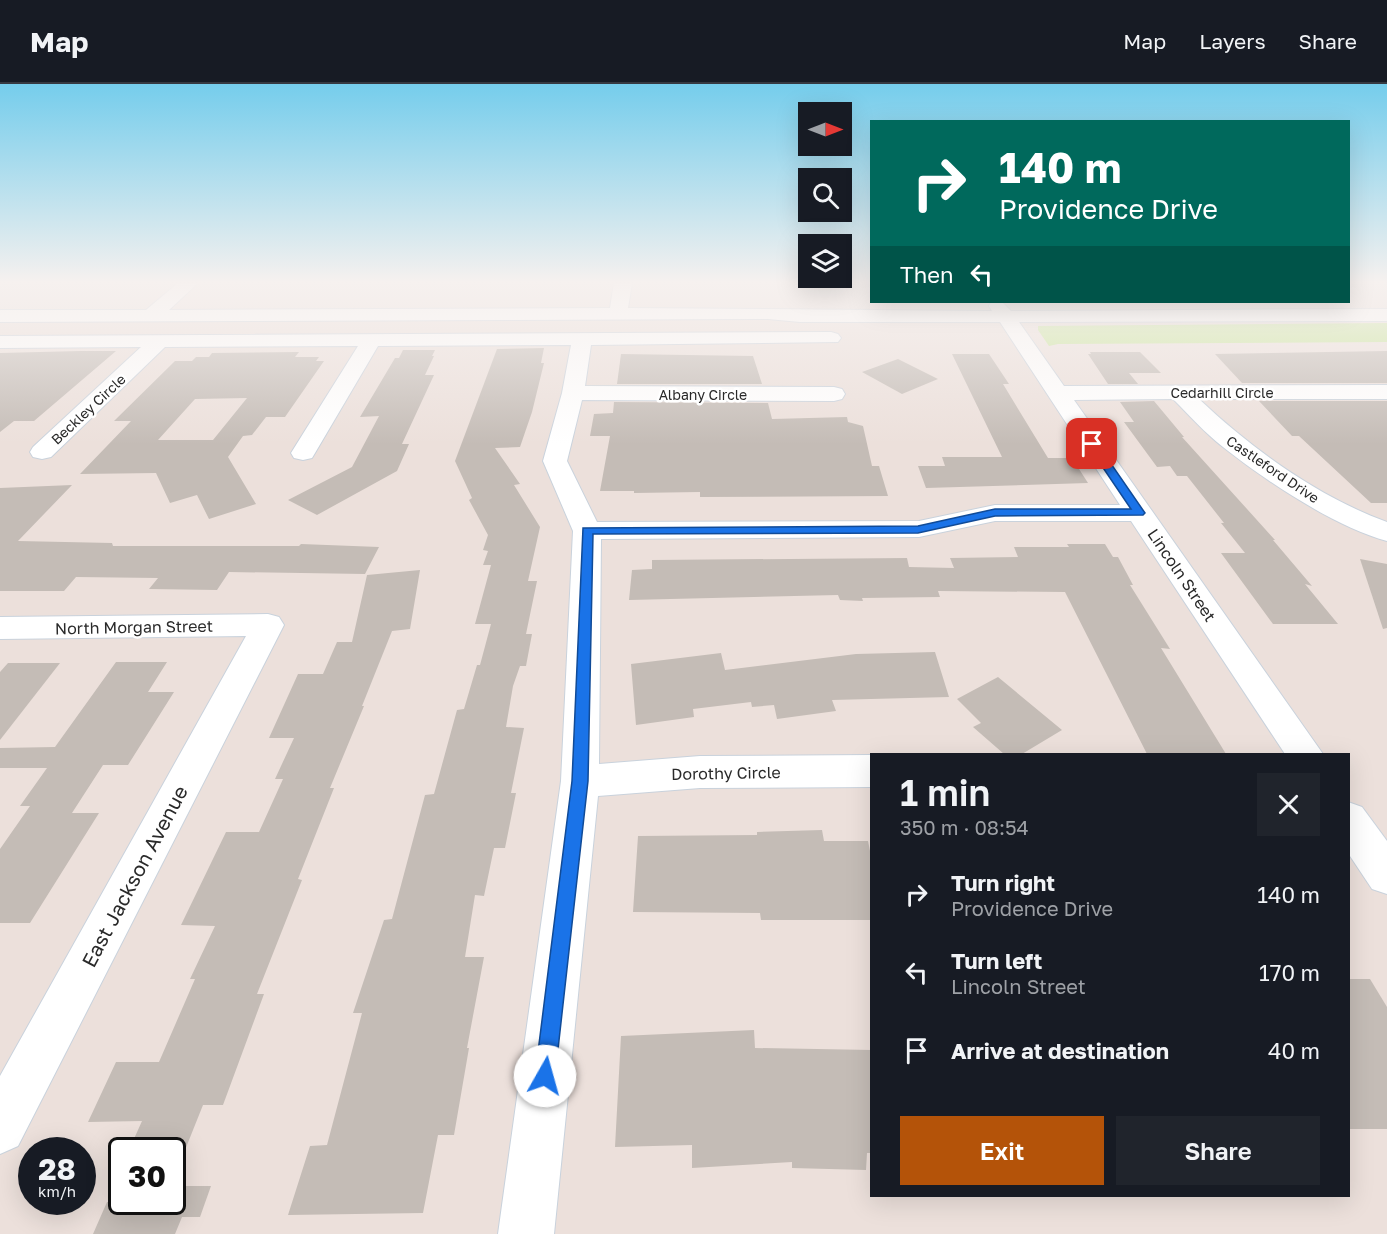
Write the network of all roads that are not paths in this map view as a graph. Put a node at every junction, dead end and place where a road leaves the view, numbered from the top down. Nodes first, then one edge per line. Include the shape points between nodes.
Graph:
1 (856, 337) dead end
2 (1014, 337) edge
3 (372, 339) junction
4 (582, 339) junction
5 (161, 340) junction
6 (0, 342) edge
7 (1387, 392) edge
8 (573, 393) junction
9 (1057, 393) junction
10 (1179, 393) junction
11 (834, 394) dead end
12 (42, 452) dead end
13 (303, 453) dead end
14 (1139, 513) junction
15 (587, 531) junction
16 (1383, 531) edge
17 (268, 625) joint
18 (0, 628) edge
19 (1304, 753) edge
20 (870, 771) edge
21 (580, 781) junction
22 (1350, 822) edge
23 (1387, 875) edge
24 (0, 1128) edge
25 (526, 1234) edge

1 - 4 street
2 - 9 street, Lincoln Street
3 - 4 street
3 - 5 street
3 - 13 street
4 - 8 street
5 - 6 street
5 - 12 street, Beckley Circle
7 - 10 street, Cedarhill Circle
8 - 11 street, Albany Circle
8 - 15 street via 555,461
9 - 10 street, Cedarhill Circle
9 - 14 street, Lincoln Street
10 - 16 street, Castleford Drive via 1230,441 1270,470 1350,518
14 - 15 street via 995,513 918,529
14 - 19 street, Lincoln Street
15 - 21 street
17 - 18 street, North Morgan Street
17 - 24 street, East Jackson Avenue
20 - 21 street, Dorothy Circle via 700,772
21 - 25 street
22 - 23 street

